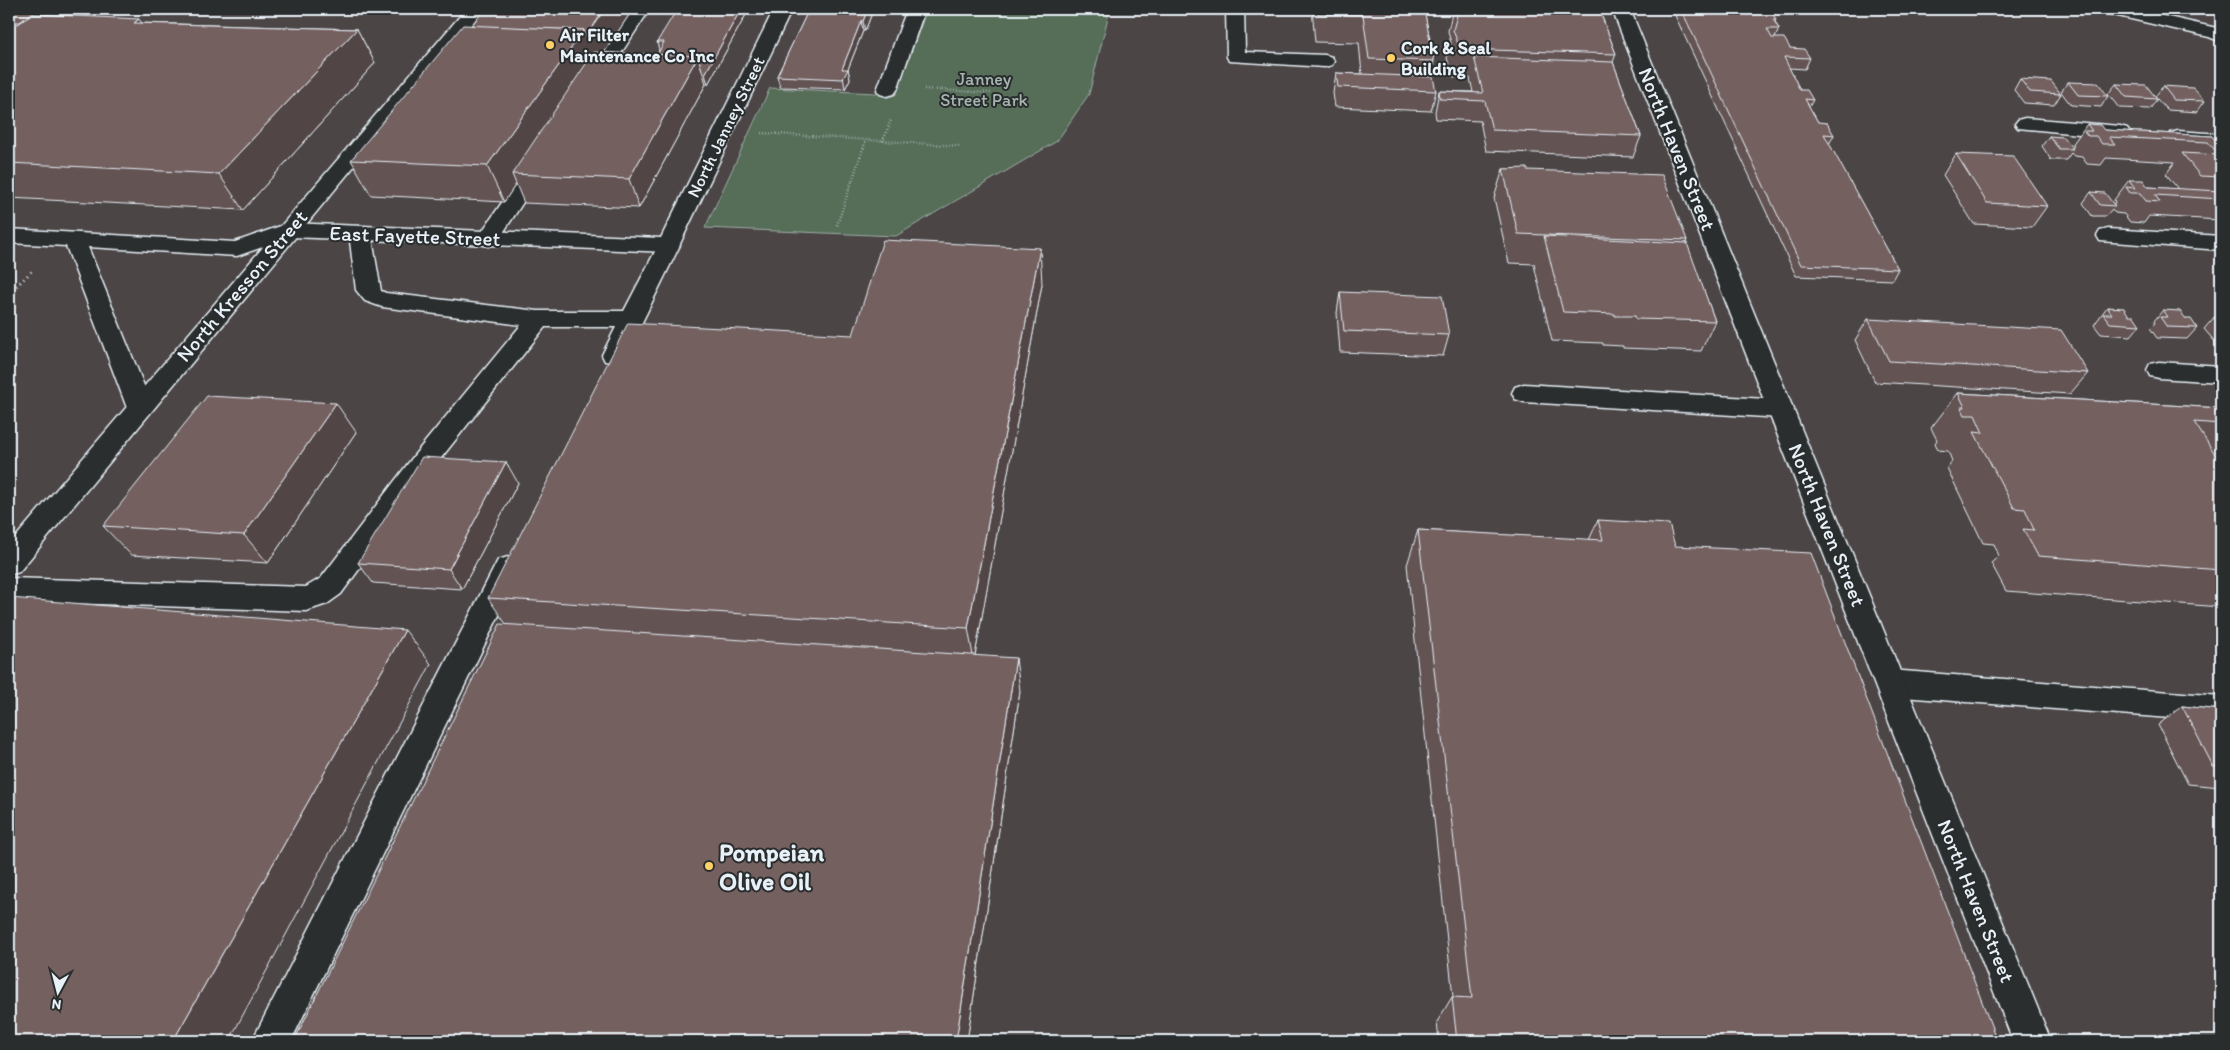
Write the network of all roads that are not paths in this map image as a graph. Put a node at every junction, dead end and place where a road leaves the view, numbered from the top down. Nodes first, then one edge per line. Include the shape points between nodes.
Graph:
1 (475, 9) edge
2 (641, 9) edge
3 (784, 9) edge
4 (916, 9) edge
5 (1235, 9) edge
6 (1621, 9) edge
7 (2111, 9) edge
8 (2219, 34) edge
9 (1325, 61) dead end
10 (887, 90) dead end
11 (581, 99) edge
12 (2025, 124) dead end
13 (2221, 140) edge
14 (548, 148) edge
15 (289, 230) junction
16 (360, 234) junction
17 (9, 236) edge
18 (2108, 236) dead end
19 (74, 239) junction
20 (488, 239) junction
21 (2221, 243) edge
22 (669, 245) junction
23 (538, 319) junction
24 (632, 319) junction
25 (2159, 370) dead end
26 (2221, 374) edge
27 (601, 381) edge
28 (1524, 393) dead end
29 (140, 408) junction
30 (1781, 409) junction
31 (521, 542) edge
32 (9, 564) edge
33 (9, 590) edge
34 (1890, 684) junction
35 (2221, 709) edge
36 (271, 1041) edge
37 (2032, 1041) edge

1 - 15 street, North Kresson Street
2 - 11 street
3 - 22 street, North Janney Street
4 - 10 street
5 - 9 street via 1236,57
6 - 30 street, North Haven Street
7 - 8 street
12 - 13 street
14 - 20 street
15 - 16 street, East Fayette Street
15 - 19 street, East Fayette Street via 237,249
15 - 29 street, North Kresson Street
16 - 20 street, East Fayette Street
16 - 23 street via 368,290 373,296 382,300
17 - 19 street, East Fayette Street
18 - 21 street
19 - 29 street
20 - 22 street, East Fayette Street
22 - 24 street, North Janney Street
23 - 24 street
23 - 33 street via 425,460 331,586 317,596 306,599
24 - 27 street, North Janney Street
25 - 26 street
28 - 30 street
29 - 32 street, North Kresson Street
30 - 34 street, North Haven Street
31 - 36 street
34 - 35 street
34 - 37 street, North Haven Street

